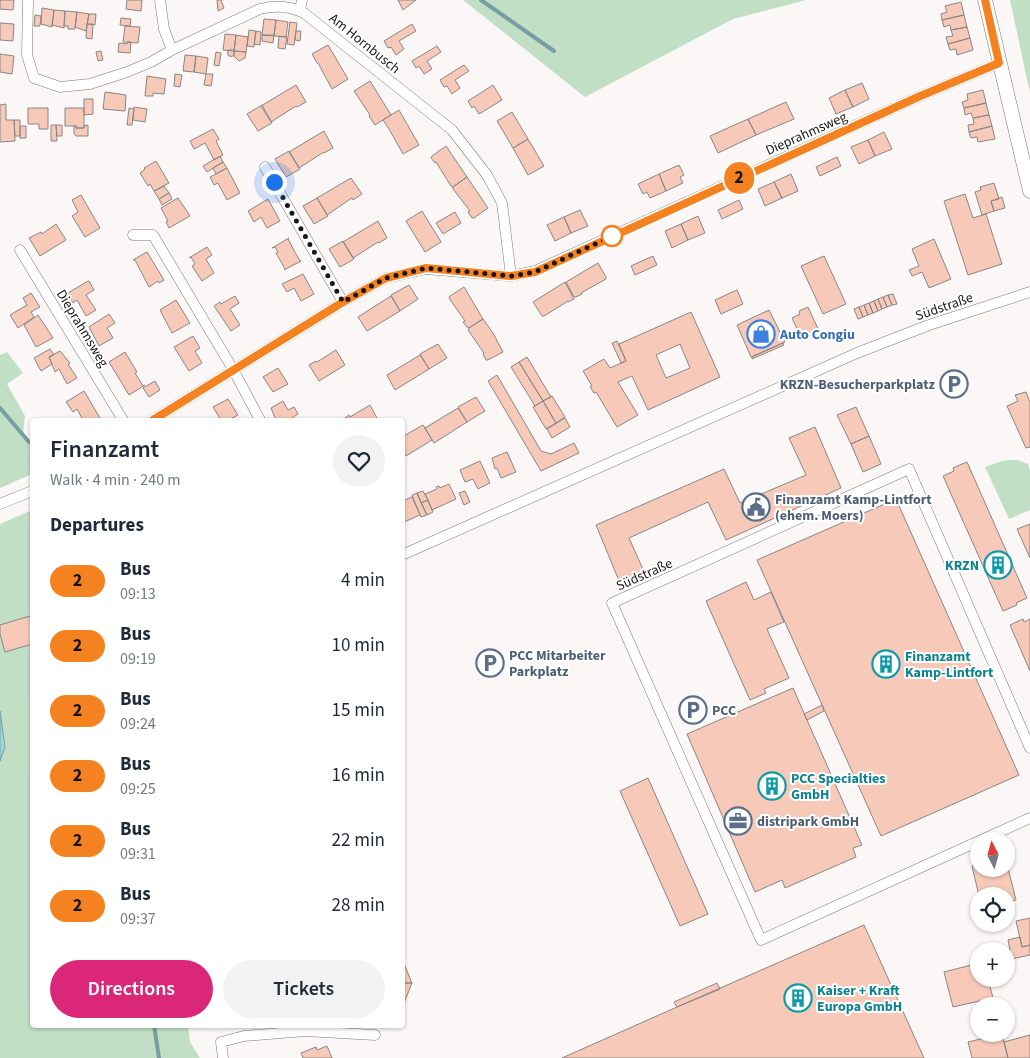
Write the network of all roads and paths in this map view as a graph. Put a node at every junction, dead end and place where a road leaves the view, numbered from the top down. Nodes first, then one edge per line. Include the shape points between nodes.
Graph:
1 (28, 0) edge
2 (160, 0) edge
3 (985, 0) edge
4 (301, 5) edge
5 (172, 50) junction
6 (999, 63) junction
7 (265, 167) dead end
8 (1030, 191) edge
9 (133, 235) dead end
10 (20, 250) dead end
11 (511, 276) junction
12 (1030, 292) edge
13 (343, 302) junction
14 (234, 371) junction
15 (122, 418) edge
16 (156, 418) edge
17 (259, 418) edge
18 (30, 492) edge
19 (0, 504) edge
20 (405, 554) edge
21 (1030, 748) edge
22 (1030, 818) edge
23 (999, 832) edge
24 (970, 845) edge
25 (375, 1036) dead end
26 (223, 1058) edge

1 - 5 street, Am Hornbusch via 27,55 34,78 60,87 90,84 135,69
2 - 5 street via 164,28
3 - 6 main road
4 - 5 street, Am Hornbusch via 265,8
4 - 11 street, Am Hornbusch via 452,130 481,167 502,203
6 - 8 main road
6 - 11 street, Dieprahmsweg via 545,268
7 - 13 street
9 - 14 street via 153,234
10 - 15 street, Dieprahmsweg
11 - 13 street, Dieprahmsweg via 426,268 386,278
12 - 20 street, Südstraße via 857,353
13 - 14 street, Dieprahmsweg
14 - 16 street, Dieprahmsweg
14 - 17 street
18 - 19 street
21 - 24 street, Südstraße via 909,469 612,603 761,940
22 - 23 street, Südstraße
25 - 26 street via 305,1031 244,1036 221,1042

